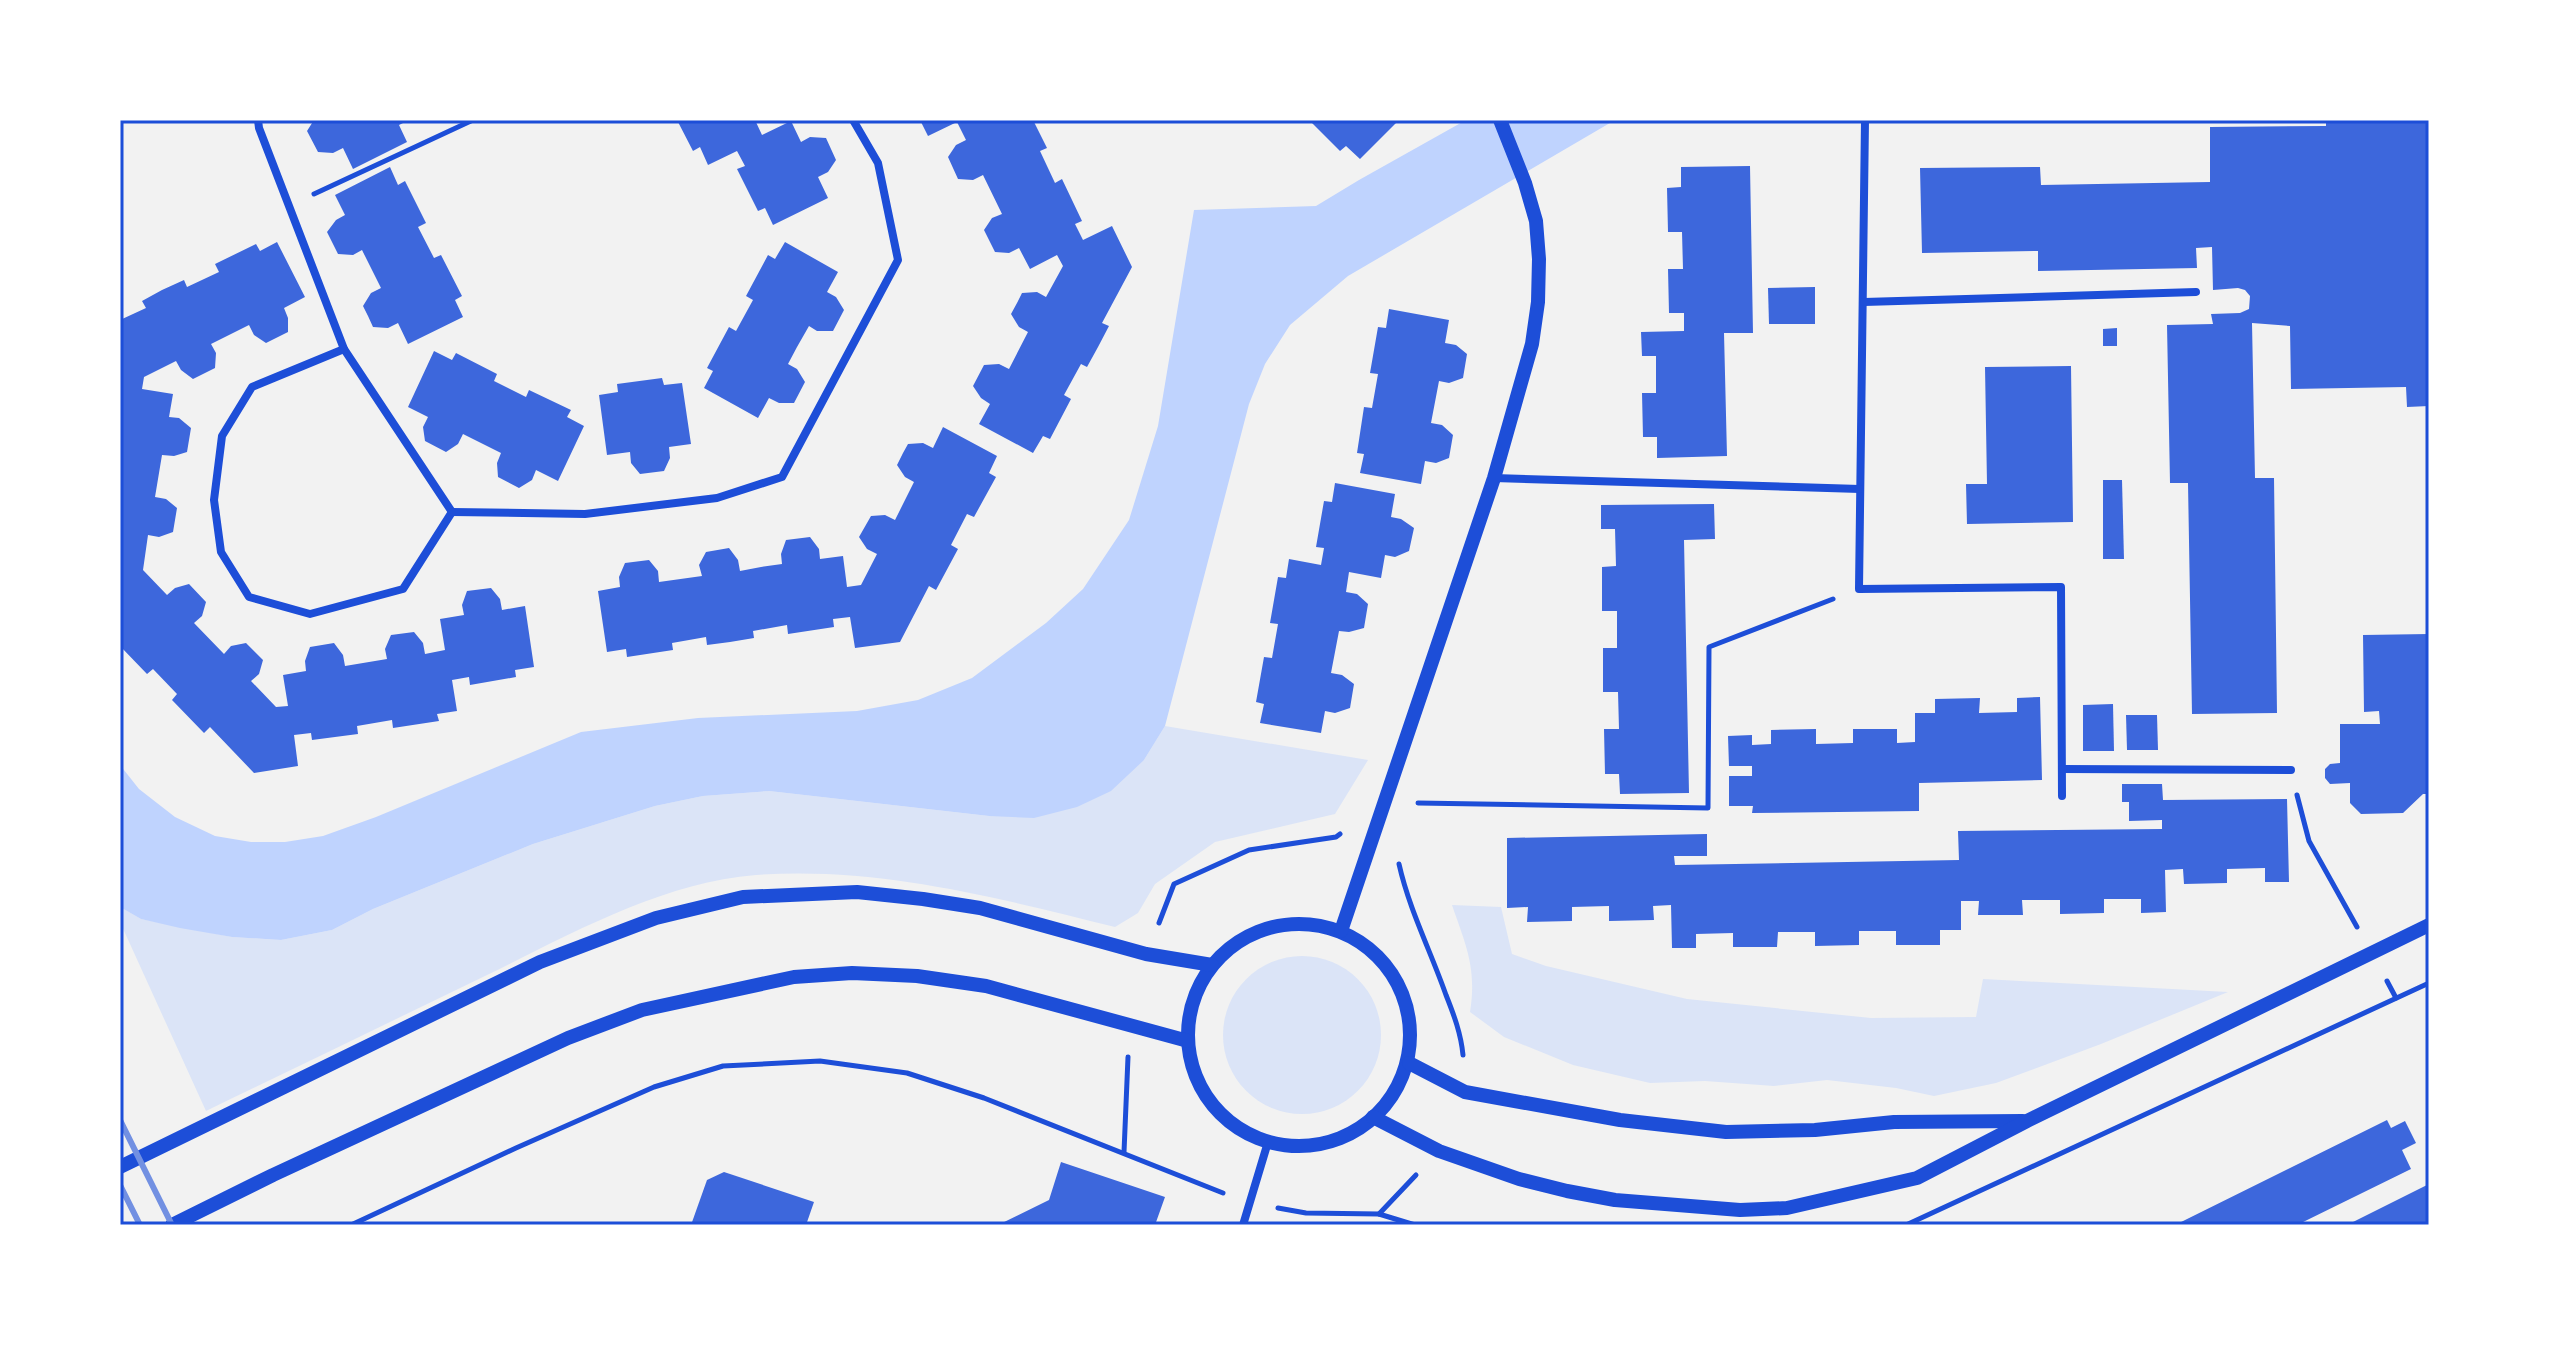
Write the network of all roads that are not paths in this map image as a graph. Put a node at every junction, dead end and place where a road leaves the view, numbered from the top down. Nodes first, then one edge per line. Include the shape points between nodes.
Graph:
1 (258, 120) edge
2 (853, 120) edge
3 (1500, 120) edge
4 (1865, 120) edge
5 (2196, 292) dead end
6 (1864, 302) junction
7 (344, 349) junction
8 (1494, 478) junction
9 (1860, 489) junction
10 (452, 512) junction
11 (2062, 769) junction
12 (2291, 770) road end
13 (2062, 796) dead end
14 (2429, 925) edge
15 (1341, 931) junction
16 (1212, 965) junction
17 (1188, 1041) junction
18 (1409, 1063) junction
19 (1373, 1117) junction
20 (2027, 1121) junction
21 (1268, 1142) junction
22 (120, 1167) edge
23 (172, 1225) edge
24 (1243, 1225) edge

1 - 7 street
2 - 10 street via 878,163 898,260 782,477 717,498 585,514
3 - 8 street via 1536,221 1539,259 1532,344
4 - 6 street
5 - 6 street
6 - 9 street
7 - 10 street
7 - 10 street via 252,387 222,436 214,500 221,552 249,597 310,614 403,589
8 - 9 street
8 - 15 street
9 - 11 street via 1859,589 2061,587
11 - 12 street
11 - 13 street
14 - 20 street
15 - 16 street via 1292,923 1270,928 1248,936
15 - 18 street via 1380,959 1392,979 1410,1032
16 - 17 street via 1196,994
16 - 22 street via 923,899 857,892 743,897 656,918 540,962
17 - 21 street via 1193,1070 1211,1102 1244,1133
17 - 23 street via 986,986 878,974 794,977 642,1010 568,1038
18 - 19 street via 1389,1102
18 - 20 street via 1465,1092 1620,1120 1726,1132
19 - 20 street via 1439,1151 1543,1185 1615,1200 1740,1210 1787,1208 1917,1178
19 - 21 street via 1338,1138 1300,1146
21 - 24 street

